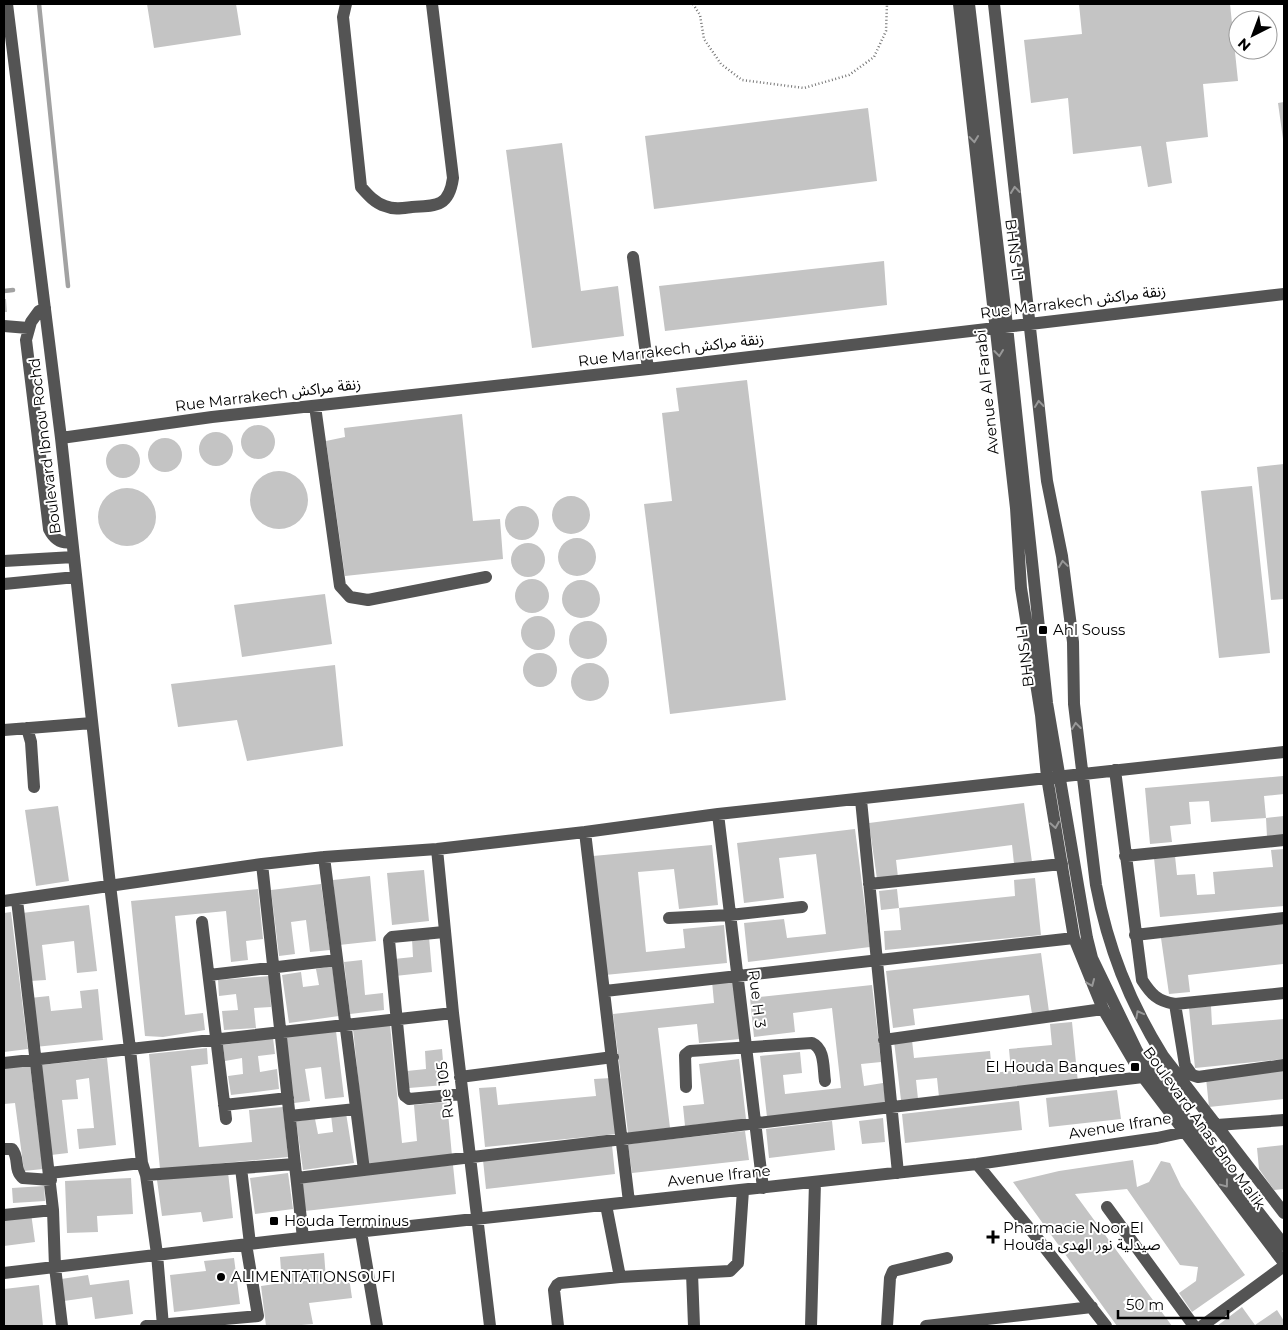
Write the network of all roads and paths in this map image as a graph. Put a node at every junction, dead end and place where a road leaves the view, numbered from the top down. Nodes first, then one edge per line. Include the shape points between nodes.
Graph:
1 (7, 4) edge
2 (346, 4) edge
3 (432, 4) edge
4 (692, 4) edge
5 (887, 4) edge
6 (959, 4) edge
7 (968, 4) edge
8 (973, 4) edge
9 (994, 4) edge
10 (7, 22) edge
11 (633, 257) dead end
12 (1284, 294) edge
13 (45, 308) junction
14 (1030, 323) junction
15 (4, 326) edge
16 (1004, 326) junction
17 (28, 328) junction
18 (648, 369) junction
19 (315, 406) junction
20 (57, 410) junction
21 (34, 414) junction
22 (61, 438) junction
23 (72, 542) junction
24 (74, 558) junction
25 (4, 561) edge
26 (76, 577) junction
27 (486, 577) dead end
28 (4, 584) edge
29 (92, 723) junction
30 (27, 728) junction
31 (4, 730) edge
32 (1284, 752) edge
33 (1115, 770) junction
34 (1082, 774) junction
35 (1057, 776) junction
36 (34, 786) dead end
37 (860, 800) junction
38 (718, 814) junction
39 (585, 832) junction
40 (1284, 840) edge
41 (437, 848) junction
42 (1125, 856) junction
43 (324, 857) junction
44 (262, 864) junction
45 (1062, 864) junction
46 (869, 884) junction
47 (110, 885) junction
48 (17, 900) junction
49 (4, 901) edge
50 (802, 907) dead end
51 (730, 915) junction
52 (669, 918) dead end
53 (1284, 918) edge
54 (202, 922) dead end
55 (444, 932) junction
56 (1135, 935) junction
57 (1074, 938) junction
58 (337, 960) junction
59 (876, 960) junction
60 (274, 967) junction
61 (209, 975) junction
62 (737, 976) junction
63 (605, 991) junction
64 (1284, 992) edge
65 (1175, 1004) junction
66 (1103, 1009) junction
67 (452, 1013) junction
68 (397, 1019) junction
69 (345, 1025) junction
70 (281, 1032) junction
71 (216, 1039) junction
72 (884, 1040) junction
73 (746, 1048) junction
74 (130, 1049) junction
75 (613, 1057) junction
76 (36, 1061) junction
77 (4, 1063) edge
78 (1284, 1065) edge
79 (460, 1077) junction
80 (1143, 1077) junction
81 (825, 1080) dead end
82 (686, 1087) dead end
83 (462, 1094) junction
84 (288, 1098) junction
85 (224, 1105) junction
86 (891, 1107) junction
87 (356, 1109) junction
88 (290, 1116) junction
89 (226, 1119) dead end
90 (1284, 1120) edge
91 (755, 1123) junction
92 (1217, 1126) junction
93 (1194, 1130) junction
94 (622, 1138) junction
95 (4, 1149) edge
96 (470, 1157) junction
97 (295, 1164) junction
98 (976, 1164) junction
99 (241, 1168) junction
100 (144, 1169) junction
101 (364, 1170) junction
102 (898, 1173) junction
103 (50, 1176) junction
104 (297, 1178) junction
105 (815, 1182) junction
106 (763, 1188) junction
107 (742, 1190) junction
108 (1280, 1201) edge
109 (630, 1202) junction
110 (606, 1204) junction
111 (1107, 1207) dead end
112 (53, 1210) junction
113 (1284, 1213) edge
114 (4, 1215) edge
115 (476, 1219) junction
116 (361, 1232) junction
117 (304, 1238) junction
118 (1284, 1240) edge
119 (248, 1244) junction
120 (1284, 1245) edge
121 (156, 1254) junction
122 (947, 1258) dead end
123 (1284, 1264) edge
124 (55, 1267) junction
125 (4, 1272) edge
126 (692, 1273) junction
127 (620, 1277) junction
128 (1092, 1307) junction
129 (259, 1321) edge
130 (163, 1325) edge
131 (62, 1326) edge
132 (146, 1326) edge
133 (377, 1326) edge
134 (490, 1326) edge
135 (558, 1326) edge
136 (694, 1326) edge
137 (811, 1326) edge
138 (886, 1326) edge
139 (926, 1326) edge
140 (1106, 1326) edge
141 (1194, 1326) edge
142 (1202, 1326) edge

1 - 10 street, Boulevard Ibnou Rochd
2 - 3 street via 343,17 361,187 371,199 392,209 435,206 451,190 453,178
4 - 5 path via 700,16 704,39 721,64 742,80 804,88 849,75 874,57 886,31
6 -> 16 street, Avenue Al Farabi
7 - 16 street, BHNS L1
8 - 16 street, BHNS L1
14 -> 9 street
10 - 13 street, Boulevard Ibnou Rochd
11 - 18 street
12 - 14 street, Rue Marrakech زنقة مراكش
13 - 17 street via 34,316
13 - 20 street, Boulevard Ibnou Rochd
14 - 16 street, Rue Marrakech زنقة مراكش
34 -> 14 street via 1074,704 1073,642 1062,556 1047,481
15 - 17 street
16 - 18 street, Rue Marrakech زنقة مراكش
16 - 35 street, Avenue Al Farabi via 1021,588 1041,715
17 - 21 street via 26,340
18 - 19 street, Rue Marrakech زنقة مراكش
19 - 22 street, Rue Marrakech زنقة مراكش
19 - 27 street via 340,586 350,597 368,600
20 - 21 street
20 - 22 street, Boulevard Ibnou Rochd
21 - 23 street via 49,529 58,540
22 - 23 street, Boulevard Ibnou Rochd
23 - 24 street, Boulevard Ibnou Rochd
24 - 25 street
24 - 26 street, Boulevard Ibnou Rochd
26 - 28 street
26 - 29 street, Boulevard Ibnou Rochd
29 - 30 street
29 - 47 street, Boulevard Ibnou Rochd
30 - 31 street
30 - 36 street
32 - 33 street
33 - 34 street
33 - 42 street
34 - 35 street
92 -> 34 street, Boulevard Anas Bno Malik via 1163,1056 1133,1002 1116,962 1096,885
35 - 37 street
35 -> 45 street, Boulevard Anas Bno Malik
35 - 93 street via 1095,956 1151,1065
37 - 38 street
37 - 46 street
38 - 39 street
38 - 51 street, Rue H 3
39 - 41 street
39 - 63 street
40 - 42 street
41 - 43 street
41 - 55 street, Rue 105
42 - 56 street
43 - 44 street
43 - 58 street
44 - 47 street
44 - 60 street
45 - 46 street
45 - 57 street, Boulevard Anas Bno Malik
46 - 59 street
47 - 48 street
47 - 74 street, Boulevard Ibnou Rochd
48 - 49 street
48 - 76 street
50 - 51 street
51 - 52 street
51 - 62 street, Rue H 3
53 - 56 street
54 - 61 street
55 - 67 street, Rue 105
55 - 68 street via 390,939
56 - 65 street via 1142,980 1163,1002
57 - 59 street
57 -> 66 street, Boulevard Anas Bno Malik
58 - 60 street
58 - 69 street
59 - 62 street
59 - 72 street
60 - 61 street
60 - 70 street
61 - 71 street
62 - 63 street
62 - 73 street, Rue H 3
63 - 75 street
64 - 65 street
65 - 78 street via 1184,1066 1192,1075 1198,1077
66 - 72 street
66 - 80 street, Boulevard Anas Bno Malik
67 - 68 street
67 - 79 street, Rue 105
68 - 69 street
68 - 83 street via 405,1096 409,1099
69 - 70 street
69 - 87 street
70 - 71 street
70 - 84 street
71 - 74 street
71 - 85 street
72 - 86 street
73 - 81 street via 812,1043 821,1050
73 - 82 street via 688,1052 685,1055
73 - 91 street, Rue H 3
74 - 76 street
74 - 100 street, Boulevard Ibnou Rochd
75 - 79 street
75 - 94 street
76 - 77 street
76 - 103 street
79 - 83 street, Rue 105
80 - 86 street
80 - 93 street, Boulevard Anas Bno Malik
83 - 96 street, Rue 105
84 - 85 street
84 - 88 street
85 - 89 street
86 - 91 street
86 - 102 street
87 - 88 street
87 - 101 street
88 - 97 street
90 - 92 street, Avenue Ifrane
91 - 94 street
91 - 106 street, Rue H 3
92 - 93 street, Avenue Ifrane
92 - 108 street, Boulevard Anas Bno Malik
93 - 98 street, Avenue Ifrane
93 - 118 street
93 - 120 street
93 -> 123 street, Boulevard Anas Bno Malik
94 - 96 street
94 - 109 street
95 - 103 street via 12,1149 15,1153 18,1172 23,1178
96 - 101 street
96 - 115 street, Rue 105
97 - 99 street
97 - 104 street
98 - 102 street, Avenue Ifrane
98 - 128 street
99 - 100 street
99 - 119 street
100 - 103 street
100 - 121 street, Boulevard Ibnou Rochd
101 - 104 street
102 - 105 street, Avenue Ifrane
103 - 112 street
104 - 117 street
105 - 106 street, Avenue Ifrane
105 - 137 street
106 - 107 street, Avenue Ifrane
107 - 109 street, Avenue Ifrane
107 - 126 street via 738,1263 730,1271
108 - 113 street, Boulevard Anas Bno Malik
109 - 110 street, Avenue Ifrane
110 - 115 street, Avenue Ifrane
110 - 127 street
111 - 141 street
112 - 114 street
112 - 124 street
115 - 116 street, Avenue Ifrane
115 - 134 street, Rue 105
116 - 117 street, Avenue Ifrane
116 - 133 street
117 - 119 street, Avenue Ifrane
119 - 121 street, Avenue Ifrane
119 - 129 street
121 - 124 street, Avenue Ifrane
121 - 130 street, Boulevard Ibnou Rochd
122 - 138 street via 894,1271 890,1278
123 - 142 street
124 - 125 street, Avenue Ifrane
124 - 131 street
126 - 127 street
126 - 136 street
127 - 135 street via 557,1285 554,1290
128 - 139 street
128 - 140 street
129 - 130 street
130 - 132 street

